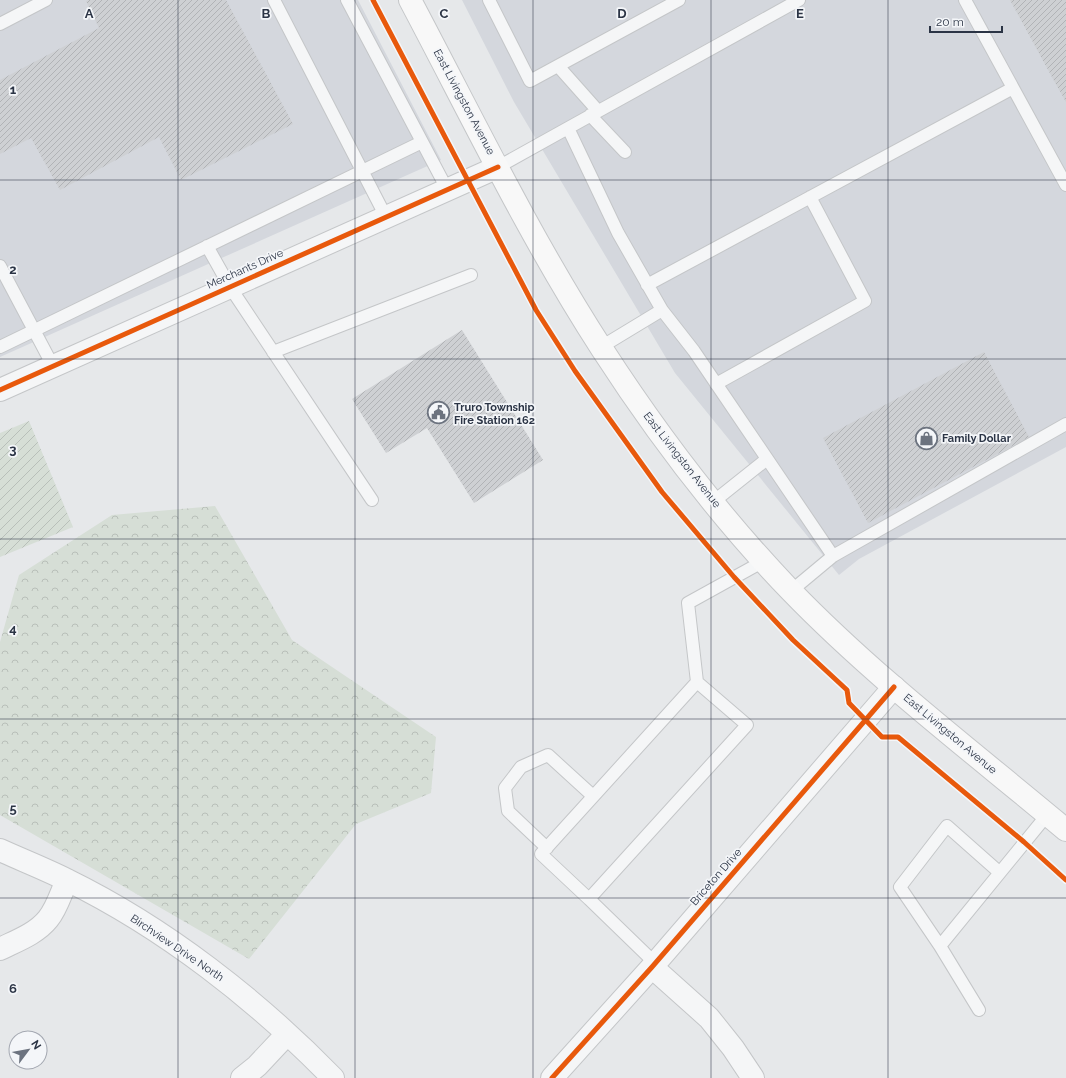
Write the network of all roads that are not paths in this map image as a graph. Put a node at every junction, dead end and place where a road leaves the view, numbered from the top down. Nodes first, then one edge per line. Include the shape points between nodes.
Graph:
1 (46, 0) edge
2 (274, 0) edge
3 (347, 0) edge
4 (410, 0) edge
5 (489, 0) edge
6 (679, 0) edge
7 (798, 0) edge
8 (965, 0) edge
9 (0, 24) edge
10 (558, 66) junction
11 (1013, 88) junction
12 (594, 113) junction
13 (568, 128) junction
14 (422, 142) junction
15 (625, 152) dead end
16 (498, 167) junction
17 (363, 170) junction
18 (1066, 185) edge
19 (447, 189) junction
20 (810, 197) junction
21 (386, 217) junction
22 (207, 246) junction
23 (0, 266) edge
24 (471, 275) dead end
25 (647, 284) junction
26 (230, 287) junction
27 (662, 310) junction
28 (35, 331) junction
29 (0, 347) edge
30 (601, 347) junction
31 (273, 352) junction
32 (53, 366) junction
33 (716, 384) junction
34 (0, 390) edge
35 (1066, 424) edge
36 (767, 459) junction
37 (372, 500) dead end
38 (713, 502) junction
39 (833, 556) junction
40 (764, 561) junction
41 (791, 591) junction
42 (697, 682) junction
43 (894, 687) junction
44 (593, 796) junction
45 (1060, 822) edge
46 (547, 848) junction
47 (0, 850) edge
48 (999, 872) junction
49 (67, 880) junction
50 (589, 899) junction
51 (940, 946) junction
52 (0, 949) edge
53 (653, 965) junction
54 (979, 1010) dead end
55 (287, 1034) junction
56 (242, 1078) edge
57 (333, 1078) edge
58 (552, 1078) edge
59 (753, 1078) edge

1 - 9 lane
2 - 17 lane
3 - 14 lane
4 - 16 main road, East Livingston Avenue
5 - 10 lane via 530,81
6 - 10 lane
7 - 12 lane
8 - 11 lane
10 - 12 lane
11 - 18 lane
11 - 20 lane
12 - 13 lane
12 - 15 lane
13 - 16 lane
13 - 25 lane via 618,233
14 - 17 lane
14 - 19 lane
16 - 19 street, Merchants Drive
16 - 30 main road, East Livingston Avenue via 554,270
17 - 21 lane
17 - 22 lane
19 - 21 street, Merchants Drive
20 - 25 lane
20 - 33 lane via 865,301
21 - 26 street, Merchants Drive
22 - 26 lane
22 - 28 lane
23 - 28 lane
24 - 31 lane
25 - 27 lane
26 - 31 lane
26 - 32 street, Merchants Drive
27 - 30 lane
27 - 33 lane
28 - 29 lane
28 - 32 lane
30 - 38 main road, East Livingston Avenue via 655,428
31 - 37 lane
32 - 34 street, Merchants Drive
33 - 36 lane
35 - 39 lane
36 - 38 lane
36 - 39 lane
38 - 40 main road, East Livingston Avenue
39 - 41 lane
40 - 41 main road, East Livingston Avenue
40 - 42 lane via 688,603
41 - 43 main road, East Livingston Avenue
42 - 44 lane
42 - 50 lane via 747,726
43 - 45 main road, East Livingston Avenue
43 - 53 street, Briceton Drive
44 - 46 lane
44 - 46 lane via 548,754 521,767 505,788 508,811
45 - 48 lane
46 - 50 lane via 541,854
47 - 49 street, Birchview Drive North
48 - 51 lane
48 - 51 lane via 947,826 900,887
49 - 52 street via 47,920 34,932
49 - 55 street, Birchview Drive North via 121,909 174,944 231,984
50 - 53 lane
51 - 54 lane
53 - 58 street, Briceton Drive
53 - 59 street via 709,1018
55 - 56 street
55 - 57 street, Birchview Drive North

